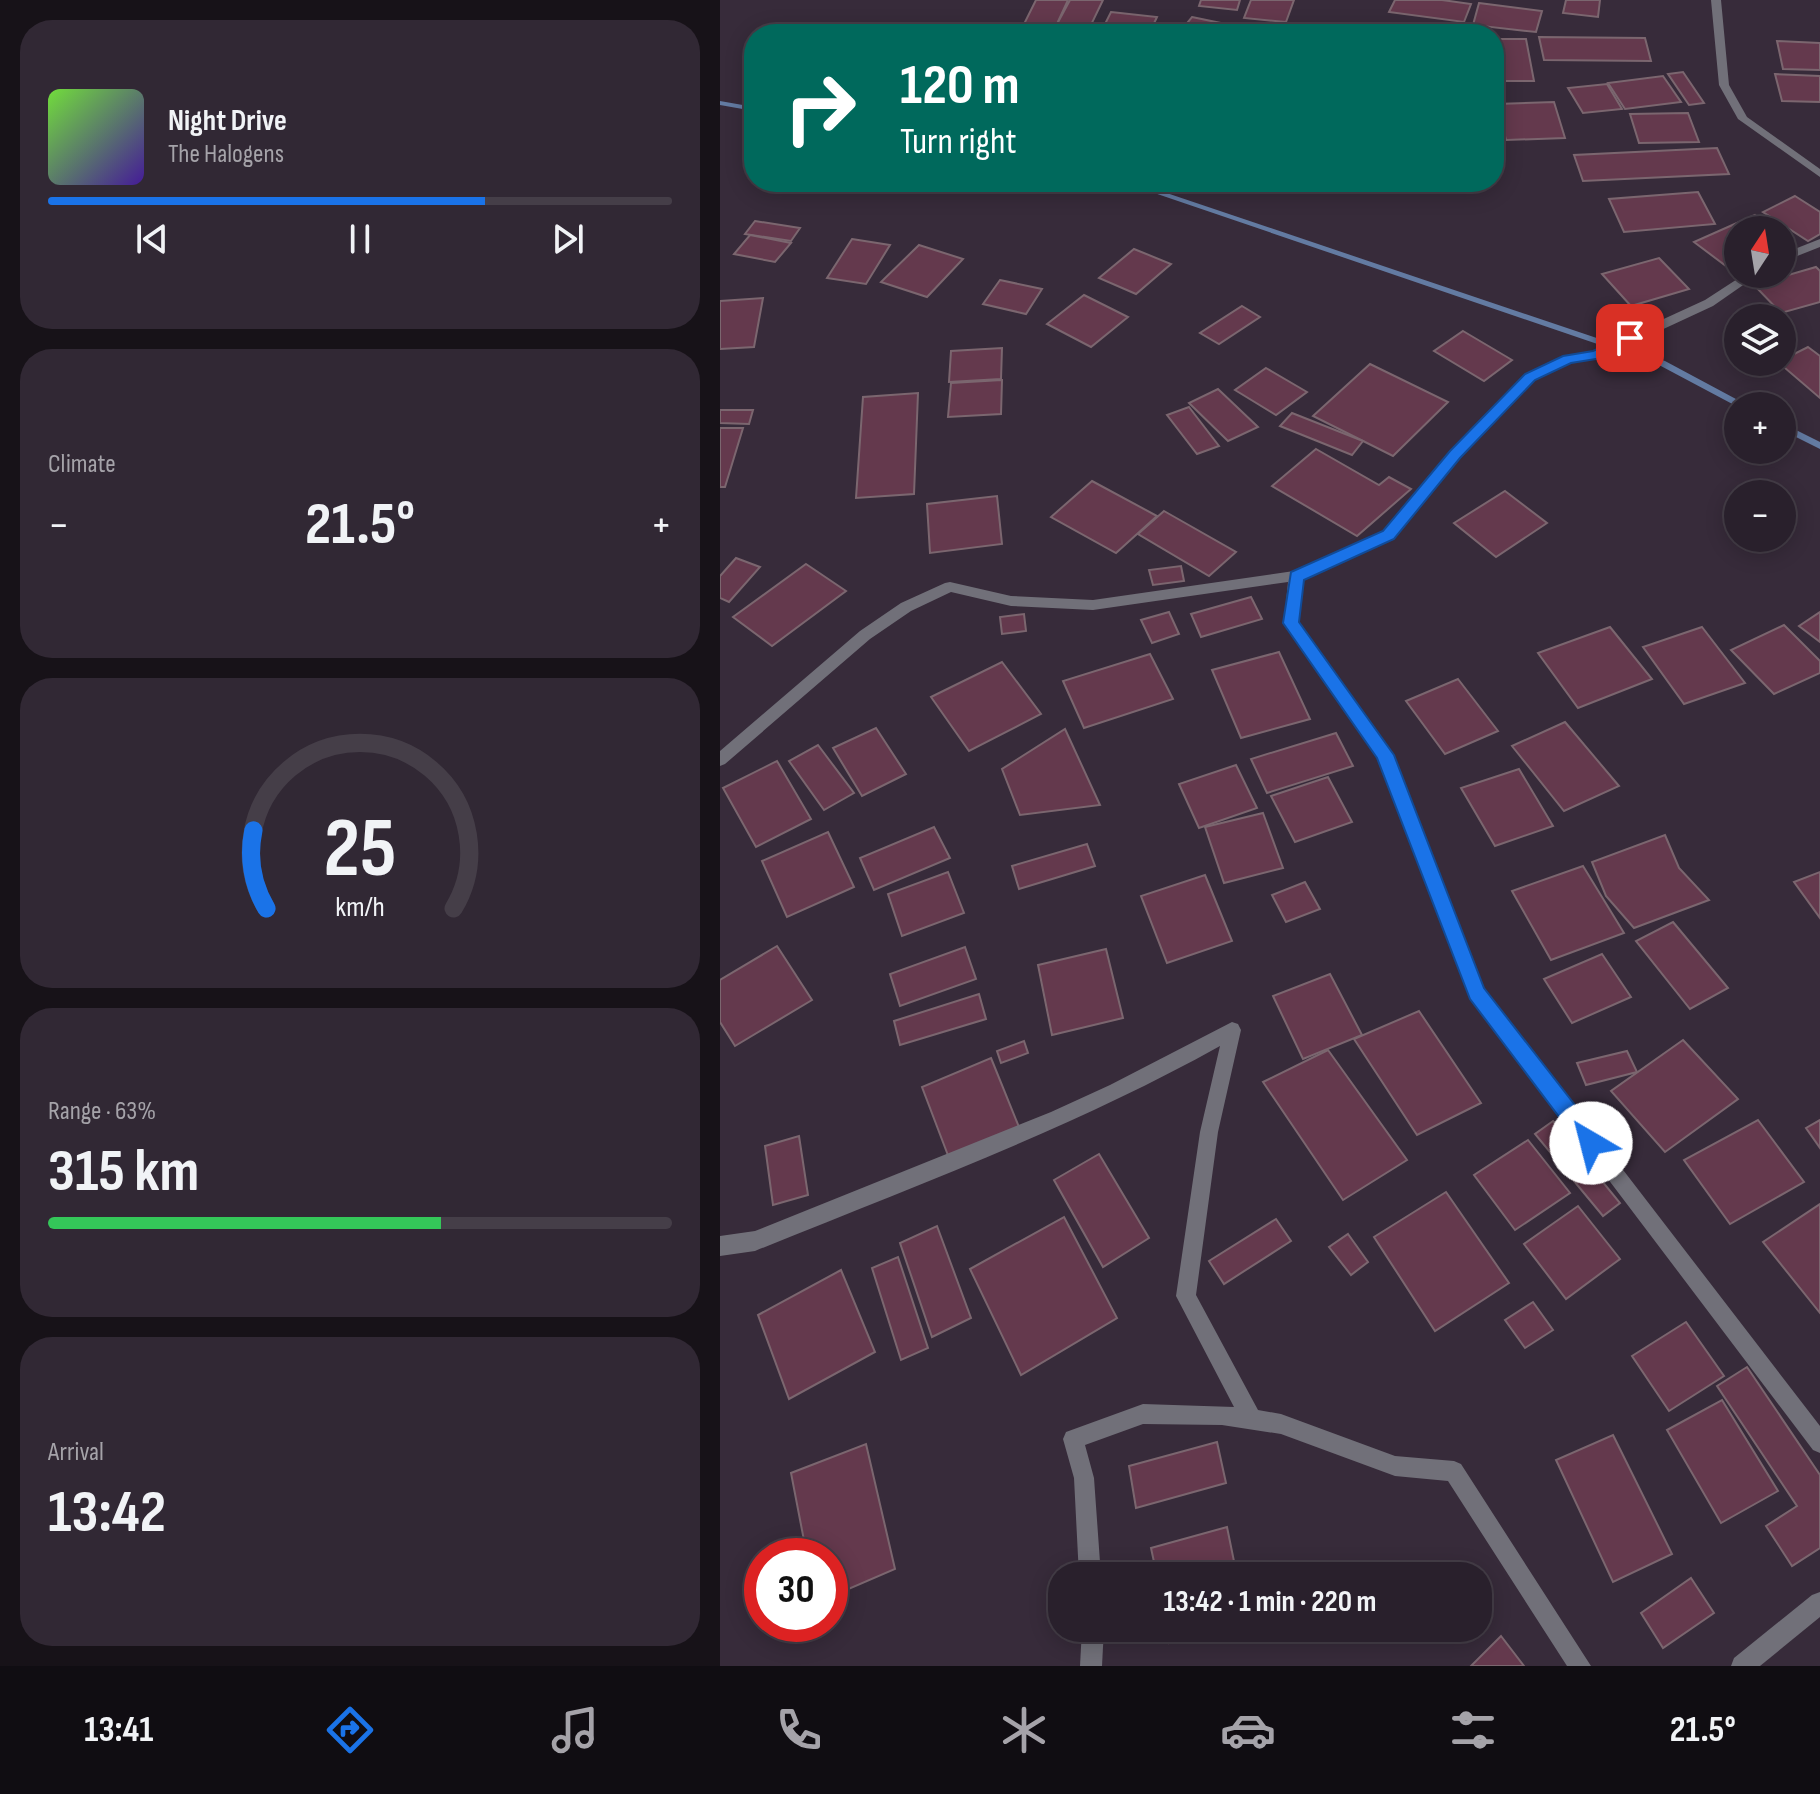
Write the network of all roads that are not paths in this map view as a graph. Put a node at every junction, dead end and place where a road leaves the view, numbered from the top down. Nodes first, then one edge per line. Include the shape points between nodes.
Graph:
1 (1716, 0) edge
2 (1820, 174) edge
3 (1820, 243) edge
4 (1796, 252) edge
5 (1732, 288) edge
6 (1296, 576) junction
7 (720, 760) edge
8 (720, 1246) edge
9 (1252, 1420) junction
10 (1820, 1443) edge
11 (1089, 1562) edge
12 (1820, 1603) edge
13 (1092, 1642) edge
14 (1091, 1666) edge
15 (1580, 1666) edge
16 (1742, 1666) edge

1 - 2 street via 1724,85 1743,119
3 - 4 street
5 - 6 street via 1597,355 1568,359 1530,377 1455,455 1389,535
6 - 7 street via 1093,605 1011,601 950,587 906,607 865,635
6 - 10 street via 1291,623 1385,755 1477,993
8 - 9 street via 755,1241 1084,1106 1164,1070 1232,1030 1209,1132 1186,1296
9 - 11 street via 1143,1414 1073,1439 1084,1478
9 - 15 street via 1281,1424 1395,1466 1454,1471
12 - 16 street
13 - 14 street

